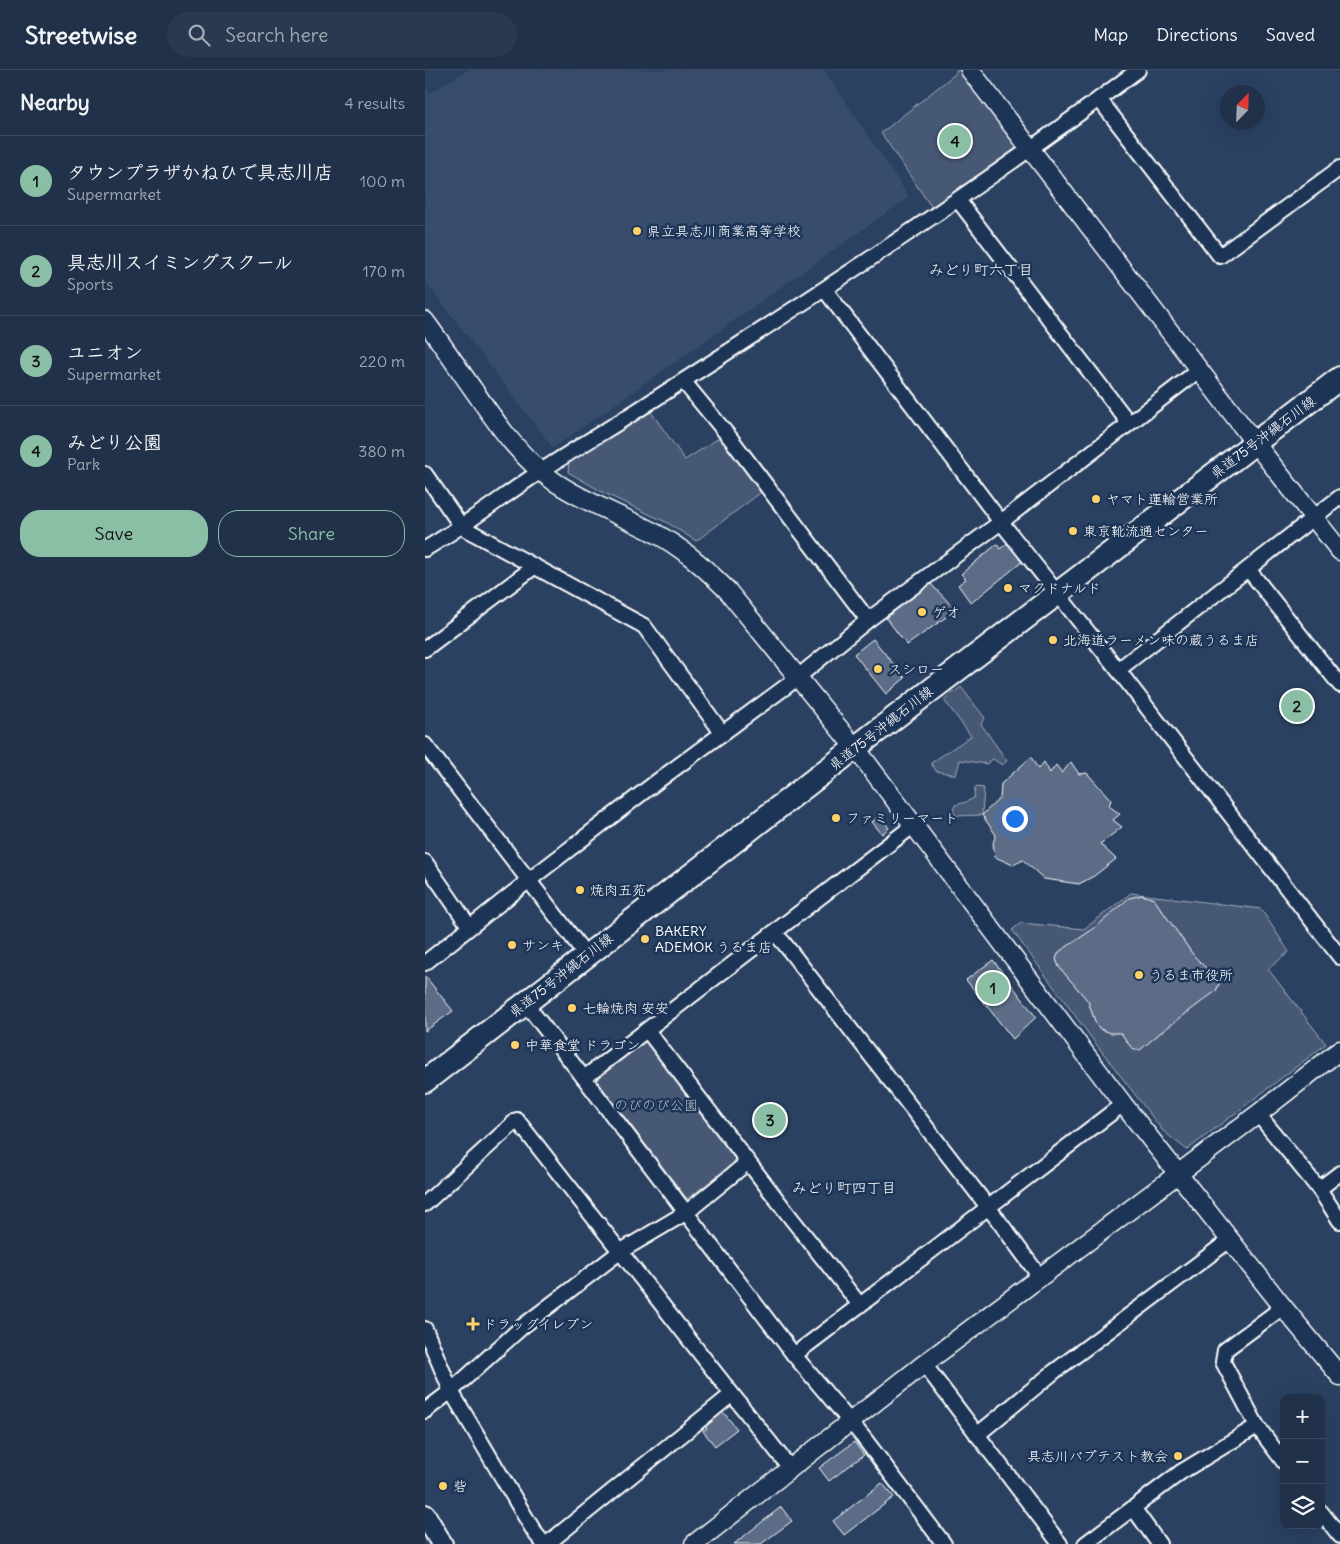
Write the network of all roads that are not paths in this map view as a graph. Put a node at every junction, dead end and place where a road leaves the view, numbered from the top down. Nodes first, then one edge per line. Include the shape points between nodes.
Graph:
1 (970, 70) edge
2 (1138, 70) edge
3 (1099, 99) junction
4 (1030, 150) junction
5 (1340, 168) edge
6 (958, 200) junction
7 (825, 290) junction
8 (425, 321) edge
9 (1199, 370) junction
10 (1340, 378) edge
11 (684, 382) junction
12 (1129, 423) junction
13 (1255, 443) junction
14 (542, 471) junction
15 (425, 474) edge
16 (1340, 497) edge
17 (1313, 517) junction
18 (1001, 522) junction
19 (462, 527) junction
20 (425, 549) edge
21 (1340, 551) edge
22 (534, 566) junction
23 (1248, 569) junction
24 (1057, 593) junction
25 (869, 620) junction
26 (425, 649) edge
27 (1118, 670) junction
28 (797, 676) junction
29 (1340, 685) edge
30 (723, 734) junction
31 (425, 745) edge
32 (855, 748) junction
33 (914, 825) junction
34 (425, 862) edge
35 (528, 880) junction
36 (469, 926) junction
37 (774, 933) junction
38 (1337, 947) edge
39 (586, 955) junction
40 (425, 963) edge
41 (525, 1003) junction
42 (647, 1030) junction
43 (1340, 1050) edge
44 (584, 1078) junction
45 (425, 1081) edge
46 (1123, 1104) junction
47 (1257, 1114) junction
48 (747, 1162) junction
49 (1340, 1173) edge
50 (1178, 1174) junction
51 (1319, 1189) junction
52 (425, 1204) edge
53 (988, 1209) junction
54 (687, 1212) junction
55 (1340, 1221) edge
56 (1231, 1239) junction
57 (621, 1251) junction
58 (1040, 1278) junction
59 (860, 1305) junction
60 (1283, 1307) junction
61 (425, 1329) edge
62 (794, 1355) junction
63 (925, 1364) junction
64 (1339, 1373) edge
65 (451, 1391) junction
66 (731, 1395) junction
67 (425, 1411) edge
68 (850, 1421) junction
69 (1257, 1426) junction
70 (977, 1435) junction
71 (1280, 1457) edge
72 (790, 1468) junction
73 (1134, 1509) junction
74 (425, 1515) edge
75 (1325, 1517) edge
76 (1340, 1536) edge
77 (442, 1544) edge
78 (546, 1544) edge
79 (694, 1544) edge
80 (944, 1544) edge
81 (1059, 1544) edge
82 (1085, 1544) edge
83 (1159, 1544) edge

1 - 4 street
2 - 3 street
3 - 4 street
3 - 5 street via 1220,256
4 - 6 street
4 - 9 street
6 - 7 street
6 - 12 street
7 - 11 street
7 - 18 street
8 - 14 street via 499,426
9 - 12 street
9 - 13 street
10 - 13 main road, 県道75号沖縄石川線
11 - 14 street
11 - 25 street
12 - 18 street
13 - 17 street
13 - 24 main road, 県道75号沖縄石川線
14 - 19 street
14 - 28 street via 574,494 655,533 688,554 727,590
15 - 19 street
16 - 17 street
17 - 21 street
17 - 23 street
18 - 24 street
18 - 25 street
19 - 20 street
19 - 22 street
22 - 26 street
22 - 30 street via 644,626
23 - 27 street
23 - 29 street
24 - 27 street
24 - 32 main road, 県道75号沖縄石川線
25 - 28 street
27 - 38 street
28 - 30 street
28 - 32 street
30 - 35 street
31 - 35 street
32 - 33 street
32 - 39 main road, 県道75号沖縄石川線
33 - 37 street
33 - 46 street
34 - 36 street
35 - 36 street
35 - 39 street
36 - 40 street
37 - 42 street
37 - 53 street
39 - 41 main road, 県道75号沖縄石川線
41 - 44 street
41 - 45 main road, 県道75号沖縄石川線
42 - 44 street
42 - 48 street
43 - 47 street
44 - 54 street
46 - 50 street
46 - 53 street
47 - 50 street
47 - 51 street
48 - 54 street
48 - 59 street
49 - 51 street
50 - 56 street
50 - 58 street
51 - 55 street
52 - 57 street via 517,1120
53 - 58 street
53 - 59 street
54 - 57 street
54 - 62 street
56 - 60 street
56 - 70 street via 1055,1371
57 - 65 street via 523,1326
57 - 66 street
58 - 63 street
59 - 62 street
60 - 64 street
60 - 69 street via 1225,1350 1223,1362
61 - 65 street
62 - 68 street
63 - 68 street
63 - 70 street
65 - 67 street
65 - 78 street via 535,1533
66 - 72 street
66 - 78 street
68 - 72 street
68 - 80 street
69 - 71 street
69 - 73 street via 1181,1472
70 - 81 street
72 - 79 street
73 - 82 street
73 - 83 street
74 - 77 main road
75 - 76 street

